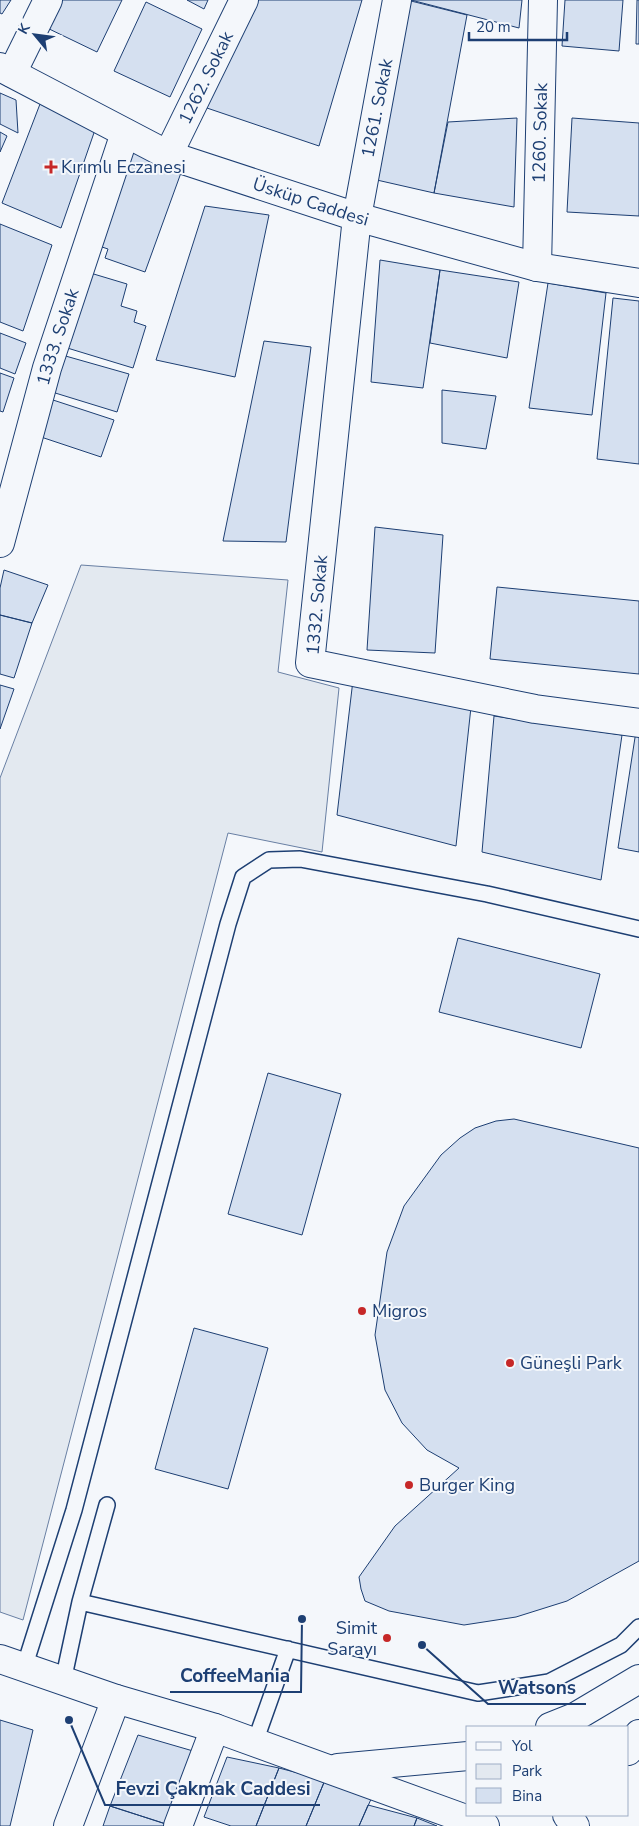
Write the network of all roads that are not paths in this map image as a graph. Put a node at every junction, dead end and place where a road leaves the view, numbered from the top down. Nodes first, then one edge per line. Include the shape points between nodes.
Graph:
1 (48, 0) edge
2 (244, 0) edge
3 (397, 0) edge
4 (543, 0) edge
5 (6, 70) edge
6 (125, 133) junction
7 (168, 155) junction
8 (357, 217) junction
9 (537, 267) junction
10 (639, 283) edge
11 (0, 543) edge
12 (639, 723) edge
13 (639, 929) edge
14 (107, 1505) dead end
15 (80, 1602) junction
16 (639, 1627) edge
17 (288, 1649) junction
18 (12, 1663) edge
19 (639, 1679) edge
20 (63, 1681) junction
21 (116, 1699) junction
22 (552, 1726) edge
23 (216, 1728) junction
24 (639, 1734) edge
25 (255, 1742) junction
26 (629, 1749) edge
27 (466, 1756) edge
28 (329, 1768) junction
29 (68, 1826) edge
30 (178, 1826) edge
31 (485, 1826) edge

1 - 5 street
2 - 7 street, 1262. Sokak
3 - 8 street, 1261. Sokak
4 - 9 street, 1260. Sokak
5 - 6 street, Üsküp Caddesi
6 - 7 street, Üsküp Caddesi
6 - 11 street, 1333. Sokak via 47,368
7 - 8 street, Üsküp Caddesi
8 - 9 street, Üsküp Caddesi
8 - 12 street, 1332. Sokak via 310,663 535,709
9 - 10 street, Üsküp Caddesi
13 - 18 lane via 487,894 300,859 269,860 243,877 74,1510
14 - 15 lane
15 - 17 lane
15 - 20 lane
16 - 17 lane via 621,1645 550,1682 478,1692
17 - 25 lane
18 - 20 street
19 - 22 street via 575,1717
20 - 21 street
21 - 23 street
21 - 29 street
23 - 25 street
23 - 30 street
24 - 26 street
25 - 28 street
27 - 28 street
28 - 31 street

